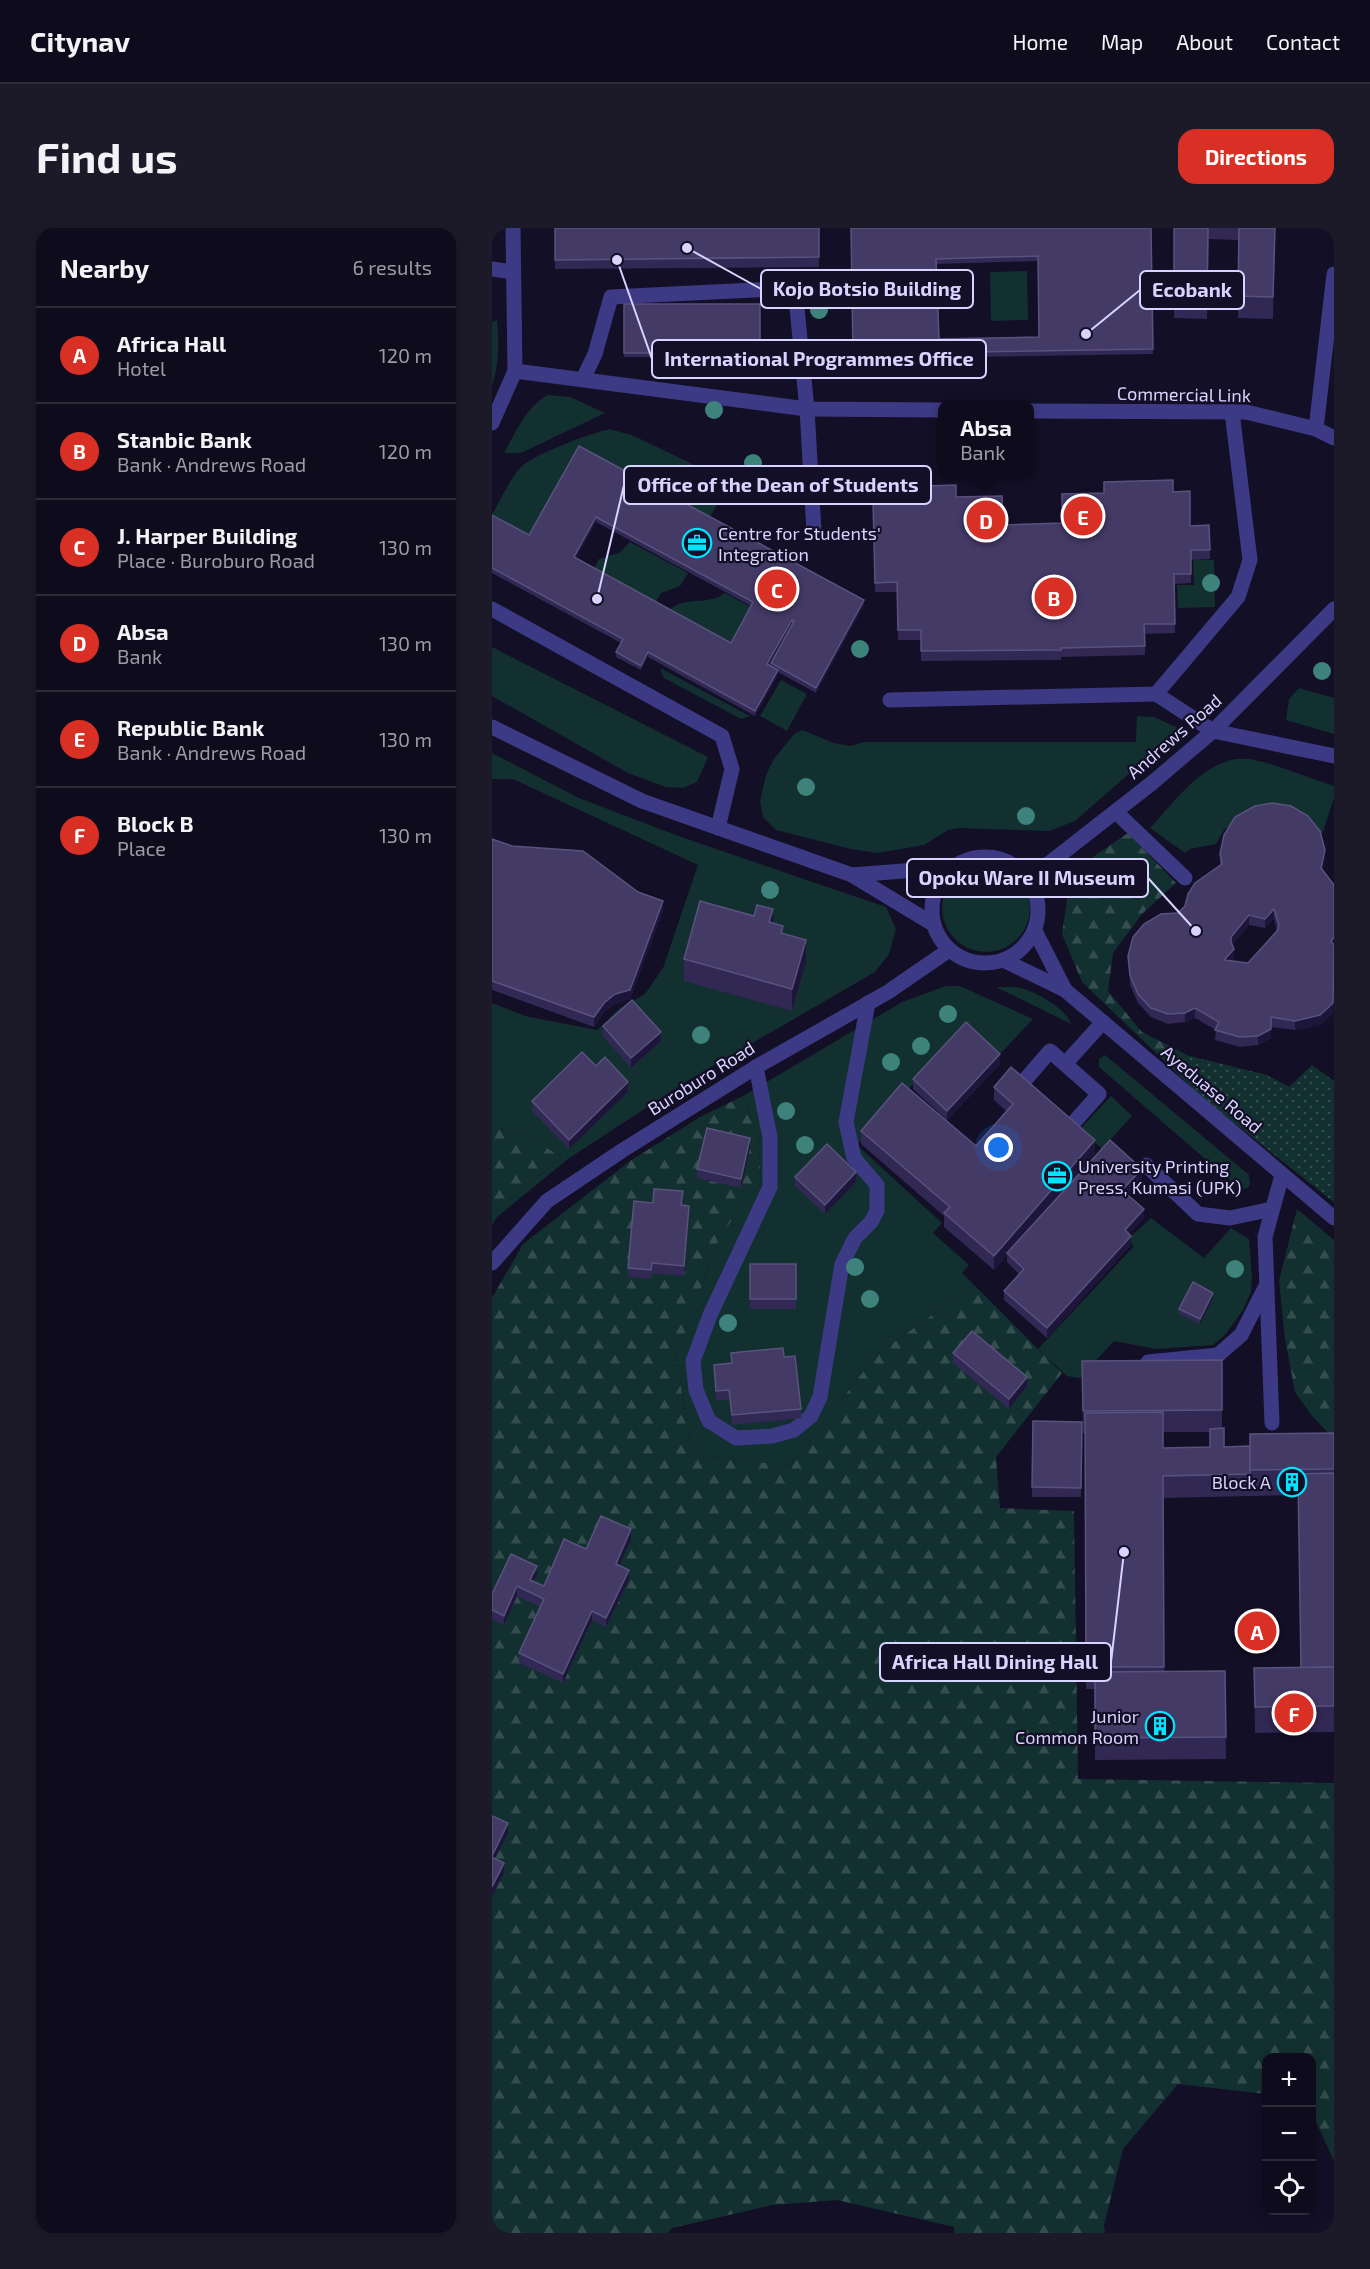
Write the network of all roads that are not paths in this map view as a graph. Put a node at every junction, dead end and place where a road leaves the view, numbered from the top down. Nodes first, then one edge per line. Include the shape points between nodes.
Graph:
1 (513, 228) edge
2 (492, 269) edge
3 (513, 272) junction
4 (1334, 274) edge
5 (515, 370) junction
6 (583, 379) junction
7 (807, 409) junction
8 (938, 410) edge
9 (1034, 411) edge
10 (1232, 412) junction
11 (492, 423) edge
12 (1316, 429) junction
13 (1334, 438) edge
14 (814, 532) dead end
15 (492, 609) edge
16 (1334, 609) edge
17 (1156, 694) junction
18 (890, 700) dead end
19 (492, 727) edge
20 (1213, 730) junction
21 (1334, 756) edge
22 (1116, 812) junction
23 (718, 828) junction
24 (954, 867) junction
25 (852, 875) junction
26 (1185, 878) dead end
27 (1029, 879) junction
28 (933, 924) junction
29 (1035, 931) junction
30 (950, 950) junction
31 (1003, 960) junction
32 (1065, 990) junction
33 (868, 1003) junction
34 (1103, 1022) junction
35 (1065, 1064) junction
36 (756, 1067) junction
37 (1025, 1080) edge
38 (1076, 1120) edge
39 (1146, 1165) dead end
40 (1282, 1175) junction
41 (1272, 1209) junction
42 (1334, 1218) edge
43 (492, 1263) edge
44 (1267, 1286) junction
45 (1148, 1362) edge
46 (1272, 1423) dead end

1 - 3 street
2 - 3 street
3 - 5 street
4 - 12 street
5 - 6 street
5 - 11 street
6 - 7 street
6 - 7 street via 595,354 611,297 795,288
7 - 8 street
7 - 14 street
9 - 10 street, Commercial Link
10 - 12 street, Commercial Link
10 - 17 street via 1250,560 1238,597
12 - 13 street, Commercial Link
15 - 23 street via 722,736 732,769
16 - 20 street, Andrews Road
17 - 18 street
17 - 20 street
19 - 23 street via 642,801
20 - 21 street
20 - 22 street, Andrews Road
22 - 26 street
22 - 27 street, Andrews Road
23 - 25 street
24 - 25 street
24 - 27 street via 986,857 1017,867
24 - 28 street via 935,892
25 - 28 street
27 - 29 street via 1038,904
28 - 30 street
29 - 31 street via 1022,949
29 - 32 street, Ayeduase Road
30 - 31 street via 966,960 984,964
30 - 33 street, Buroburo Road
31 - 32 street, Ayeduase Road
32 - 34 street, Ayeduase Road
33 - 36 street, Buroburo Road
33 - 36 street via 846,1122 854,1158 877,1185 877,1211 855,1238 842,1264 820,1397 810,1416 794,1430 736,1438 709,1421 696,1390 693,1361 710,1315 770,1187 770,1137
34 - 35 street
34 - 40 street, Ayeduase Road
35 - 37 street via 1050,1051
35 - 38 street via 1099,1094
36 - 43 street, Buroburo Road via 547,1201
39 - 41 street via 1198,1214 1230,1218
40 - 41 street
40 - 42 street, Ayeduase Road
41 - 44 street via 1264,1237
44 - 45 street via 1241,1335 1218,1355
44 - 46 street

